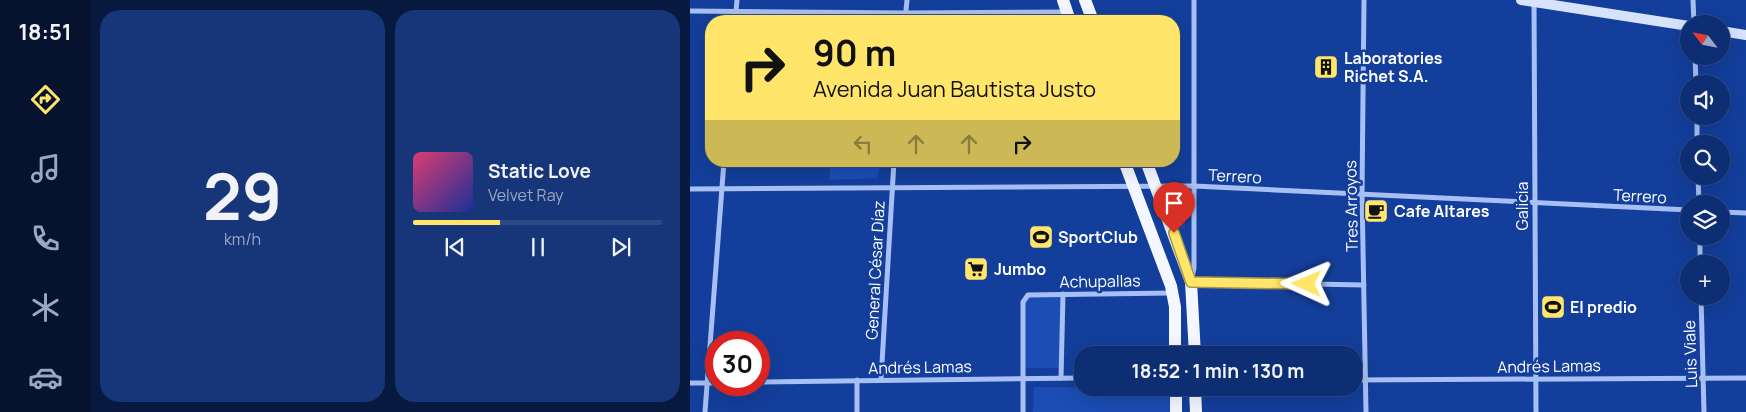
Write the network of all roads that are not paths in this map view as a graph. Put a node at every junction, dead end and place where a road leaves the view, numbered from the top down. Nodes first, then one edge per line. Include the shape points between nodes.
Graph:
1 (737, 0) edge
2 (907, 0) edge
3 (1085, 0) edge
4 (1194, 0) edge
5 (1364, 0) edge
6 (1522, 0) edge
7 (1693, 0) edge
8 (1534, 1) edge
9 (690, 11) edge
10 (735, 11) junction
11 (1067, 11) edge
12 (906, 13) junction
13 (735, 15) edge
14 (1091, 15) edge
15 (1694, 15) edge
16 (1680, 25) edge
17 (1730, 32) edge
18 (1746, 35) edge
19 (724, 167) edge
20 (894, 167) edge
21 (1126, 167) edge
22 (1148, 167) edge
23 (1155, 186) junction
24 (1194, 186) junction
25 (892, 187) junction
26 (1134, 187) junction
27 (690, 188) edge
28 (722, 189) junction
29 (1362, 194) junction
30 (1534, 203) junction
31 (1680, 210) edge
32 (1730, 212) edge
33 (1746, 213) edge
34 (1191, 282) junction
35 (1364, 286) junction
36 (1173, 293) junction
37 (1063, 294) junction
38 (1701, 305) edge
39 (711, 331) edge
40 (1175, 346) edge
41 (1195, 346) edge
42 (1704, 377) junction
43 (1023, 378) junction
44 (1061, 378) junction
45 (1074, 378) edge
46 (1746, 378) edge
47 (1535, 379) junction
48 (857, 380) junction
49 (881, 380) junction
50 (1362, 380) edge
51 (1366, 380) junction
52 (770, 382) edge
53 (690, 383) edge
54 (705, 383) edge
55 (706, 396) edge
56 (1176, 396) edge
57 (1195, 396) edge
58 (705, 412) edge
59 (857, 412) edge
60 (1023, 412) edge
61 (1176, 412) edge
62 (1196, 412) edge
63 (1366, 412) edge
64 (1536, 412) edge
65 (1704, 412) edge

1 - 10 street
2 - 12 street
3 - 14 main road
4 - 24 street
5 - 29 street, Tres Arroyos
6 - 8 street
7 - 15 street
8 - 16 street
8 - 30 street, Galicia
9 - 10 street
10 - 12 street
10 - 13 street
11 - 12 street
17 - 18 street
19 - 28 street
20 - 25 street, General César Díaz
21 - 26 main road
22 - 23 main road
23 - 24 street, Terrero
23 - 26 street, Terrero
23 - 34 main road
24 - 29 street, Terrero
24 - 34 street via 1194,268
25 - 26 street, Terrero
25 - 28 street, Terrero
25 - 49 street, General César Díaz
26 - 36 main road
27 - 28 street, Terrero
28 - 39 street
29 - 30 street, Terrero
29 - 35 street, Tres Arroyos
30 - 31 street, Terrero
30 - 47 street, Galicia
32 - 33 street
34 - 35 street
34 - 41 main road
35 - 51 street, Tres Arroyos
36 - 37 street, Achupallas
36 - 40 main road
37 - 43 street, Achupallas via 1028,295 1023,302
37 - 44 street
38 - 42 street, Luis Viale
42 - 46 street, Andrés Lamas
42 - 47 street, Andrés Lamas
42 - 65 street, Luis Viale
43 - 44 street, Andrés Lamas
43 - 49 street, Andrés Lamas
43 - 60 street
44 - 45 street, Andrés Lamas
47 - 51 street, Andrés Lamas
47 - 64 street, Galicia
48 - 49 street, Andrés Lamas
48 - 52 street, Andrés Lamas
48 - 59 street
50 - 51 street, Andrés Lamas
51 - 63 street, Tres Arroyos
53 - 54 street
55 - 58 street
56 - 61 main road
57 - 62 main road

